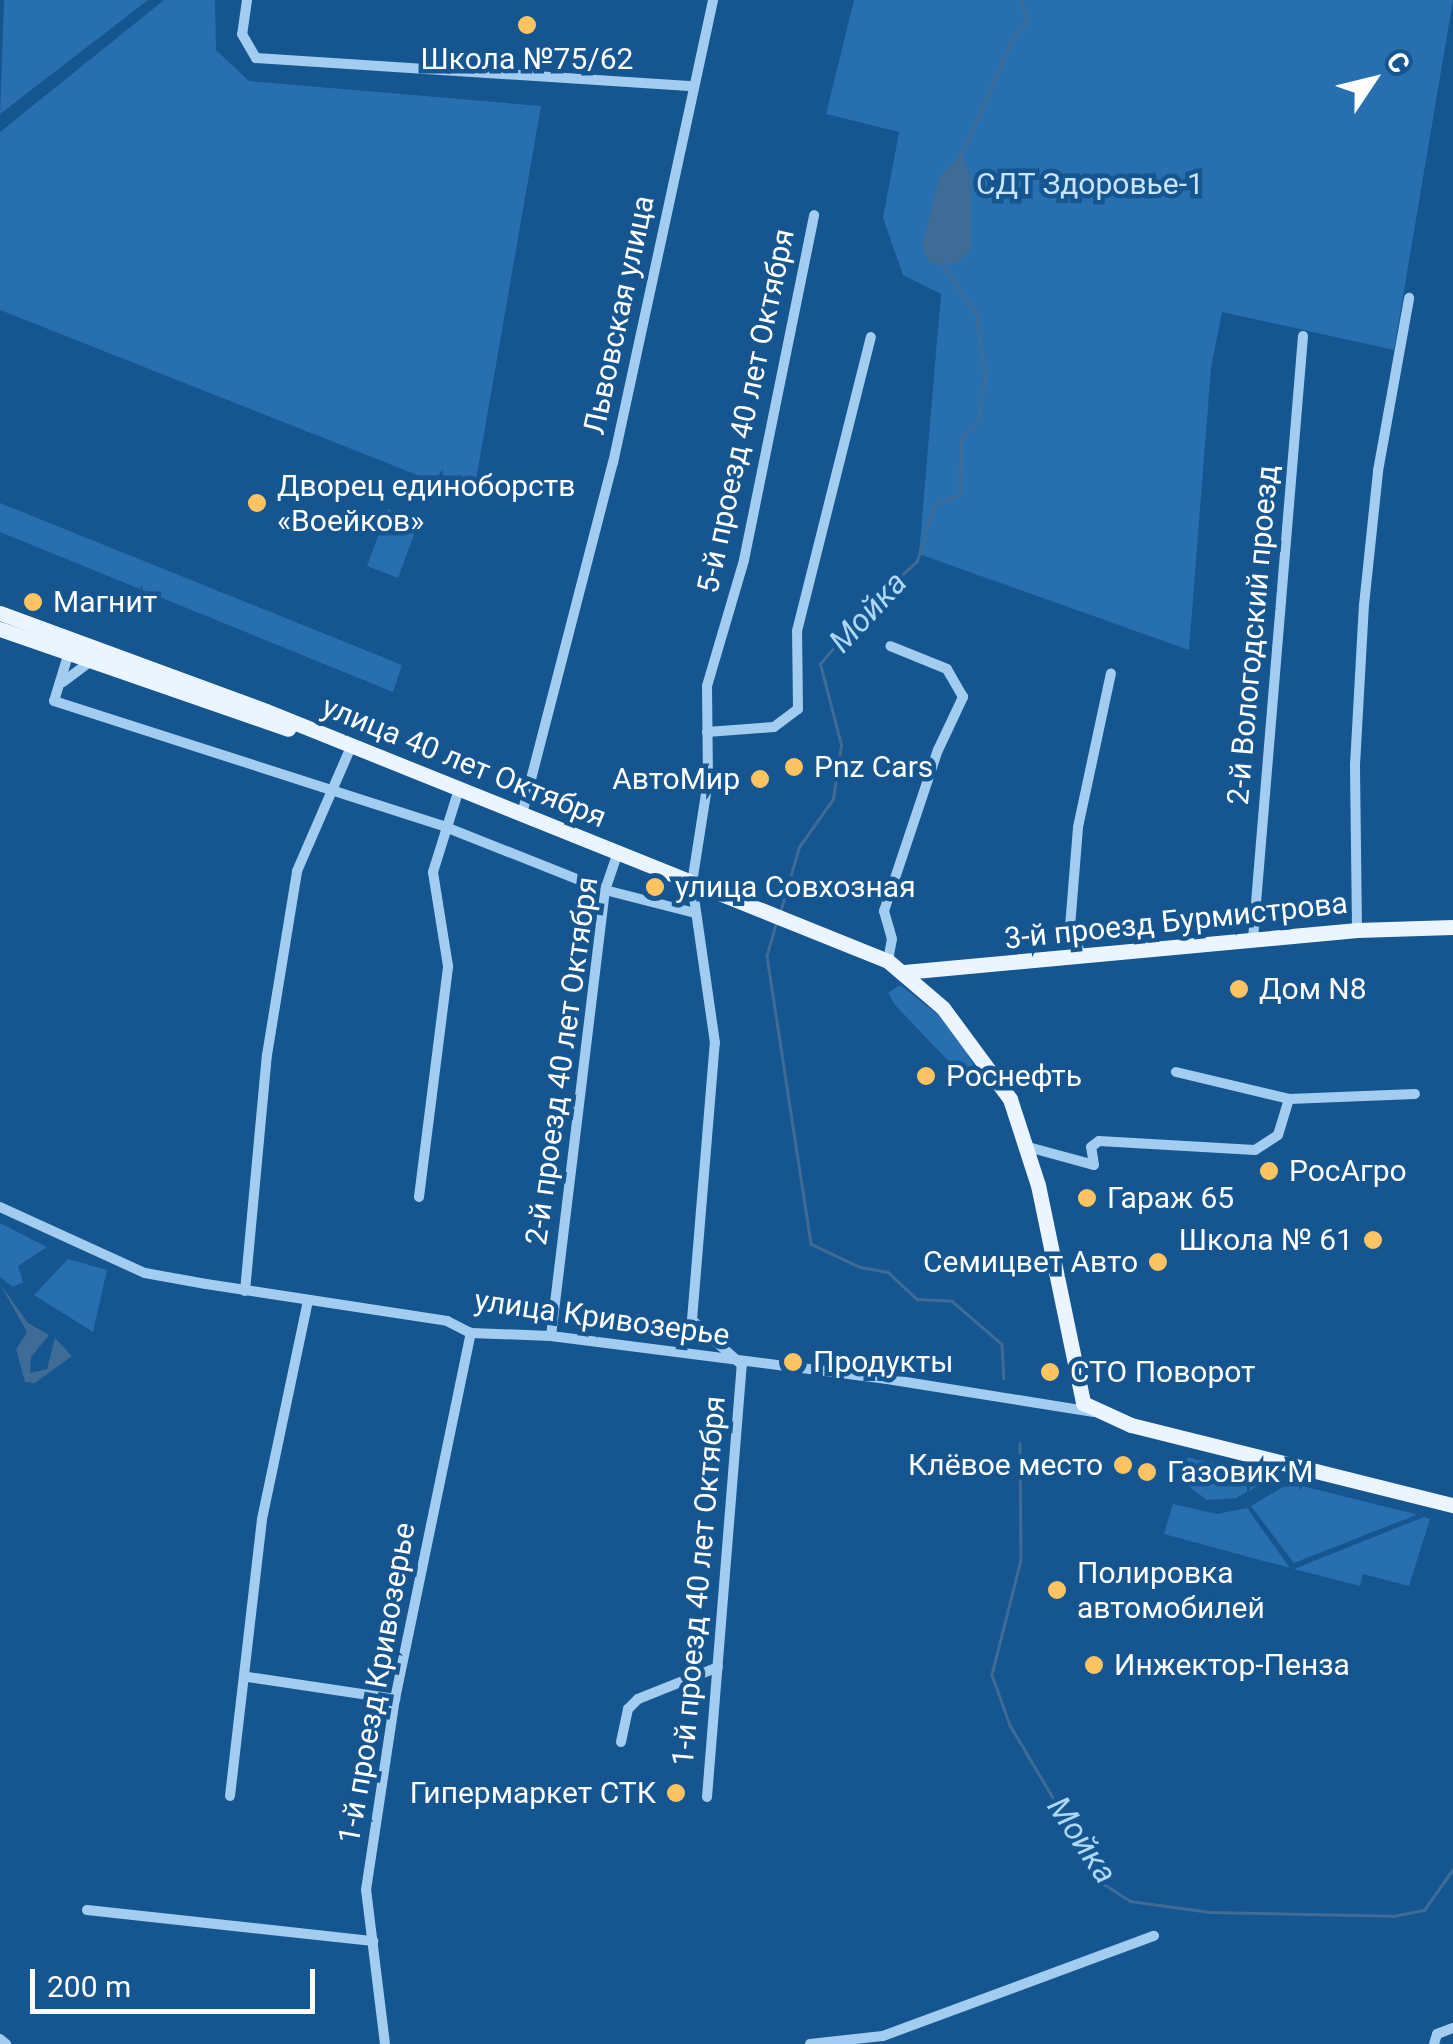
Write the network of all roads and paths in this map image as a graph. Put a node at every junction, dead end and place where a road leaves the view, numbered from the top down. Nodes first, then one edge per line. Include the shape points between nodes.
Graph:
1 (247, 0) edge
2 (714, 0) edge
3 (693, 86) junction
4 (814, 215) dead end
5 (1408, 298) dead end
6 (870, 336) dead end
7 (1304, 336) dead end
8 (0, 613) edge
9 (0, 628) edge
10 (45, 644) junction
11 (71, 645) junction
12 (890, 646) dead end
13 (90, 662) junction
14 (1111, 672) dead end
15 (60, 686) junction
16 (707, 732) junction
17 (326, 738) junction
18 (350, 748) junction
19 (331, 790) junction
20 (459, 790) junction
21 (522, 814) junction
22 (443, 826) junction
23 (618, 853) junction
24 (692, 882) junction
25 (604, 890) junction
26 (695, 914) junction
27 (1453, 927) edge
28 (1357, 930) junction
29 (1253, 939) junction
30 (1082, 958) junction
31 (888, 961) junction
32 (904, 972) junction
33 (1176, 1072) dead end
34 (1415, 1094) dead end
35 (1289, 1099) junction
36 (1028, 1146) junction
37 (419, 1197) dead end
38 (0, 1207) edge
39 (245, 1292) junction
40 (308, 1301) junction
41 (471, 1332) junction
42 (551, 1336) junction
43 (742, 1364) junction
44 (1093, 1413) junction
45 (1453, 1505) edge
46 (718, 1667) junction
47 (248, 1676) junction
48 (394, 1699) junction
49 (621, 1742) dead end
50 (230, 1796) dead end
51 (706, 1798) dead end
52 (86, 1910) dead end
53 (1154, 1936) dead end
54 (372, 1941) junction
55 (1453, 2028) edge
56 (0, 2040) edge
57 (882, 2040) edge
58 (6, 2044) edge
59 (385, 2044) edge
60 (810, 2044) edge
61 (1434, 2044) edge

1 - 3 street via 242,34 256,58
2 - 3 street, Львовская улица
3 - 21 street, Львовская улица via 609,481
4 - 16 street, 5-й проезд 40 лет Октября via 744,560 713,652 704,702
5 - 28 street via 1378,471 1364,604 1355,765
6 - 16 street via 796,631 798,709 764,730
7 - 29 street, 2-й Вологодский проезд
8 - 11 main road, улица 40 лет Октября
9 - 10 main road, улица 40 лет Октября
10 - 11 main road, улица 40 лет Октября
10 - 15 street via 59,667
11 - 13 main road
11 - 15 street
11 - 17 main road, улица 40 лет Октября
12 - 31 street via 947,669 963,697 884,911 892,939
13 - 15 street
13 - 17 main road
14 - 30 street via 1078,827 1070,927
15 - 19 street via 54,701
16 - 24 street, 5-й проезд 40 лет Октября via 706,806
17 - 18 main road, улица 40 лет Октября
18 - 19 street
18 - 20 main road, улица 40 лет Октября
19 - 22 street
19 - 39 street via 297,871 266,1055
20 - 21 main road, улица 40 лет Октября
20 - 22 street
21 - 23 main road, улица 40 лет Октября
22 - 25 street
22 - 37 street via 433,872 448,966
23 - 24 main road, улица 40 лет Октября
23 - 25 street, 2-й проезд 40 лет Октября
24 - 26 street, 5-й проезд 40 лет Октября
24 - 31 main road, улица 40 лет Октября
25 - 26 street
25 - 42 street, 2-й проезд 40 лет Октября
26 - 43 street, 1-й проезд 40 лет Октября via 715,1043 692,1320
27 - 28 main road, 3-й проезд Бурмистрова
28 - 29 main road, 3-й проезд Бурмистрова
29 - 30 main road, 3-й проезд Бурмистрова
30 - 32 main road, 3-й проезд Бурмистрова
31 - 32 main road, улица 40 лет Октября
32 - 36 main road via 984,1056
33 - 35 street
34 - 35 street
35 - 36 street via 1278,1135 1255,1150 1096,1142 1094,1165
36 - 44 main road via 1074,1382
38 - 39 street, улица Кривозерье via 146,1272
39 - 40 street, улица Кривозерье
40 - 41 street, улица Кривозерье via 447,1321
40 - 47 street via 262,1519
41 - 42 street, улица Кривозерье
41 - 48 street, 1-й проезд Кривозерье
42 - 43 street, улица Кривозерье
43 - 44 street, улица Кривозерье via 887,1378
43 - 46 street, 1-й проезд 40 лет Октября
44 - 45 main road, улица Кривозерье
46 - 49 street via 638,1698 628,1709
46 - 51 street, 1-й проезд 40 лет Октября
47 - 48 street
47 - 50 street
48 - 54 street, 1-й проезд Кривозерье via 366,1890
52 - 54 street
53 - 57 street
54 - 59 street, 1-й проезд Кривозерье
55 - 61 street via 1437,2034
56 - 58 street
57 - 60 street

